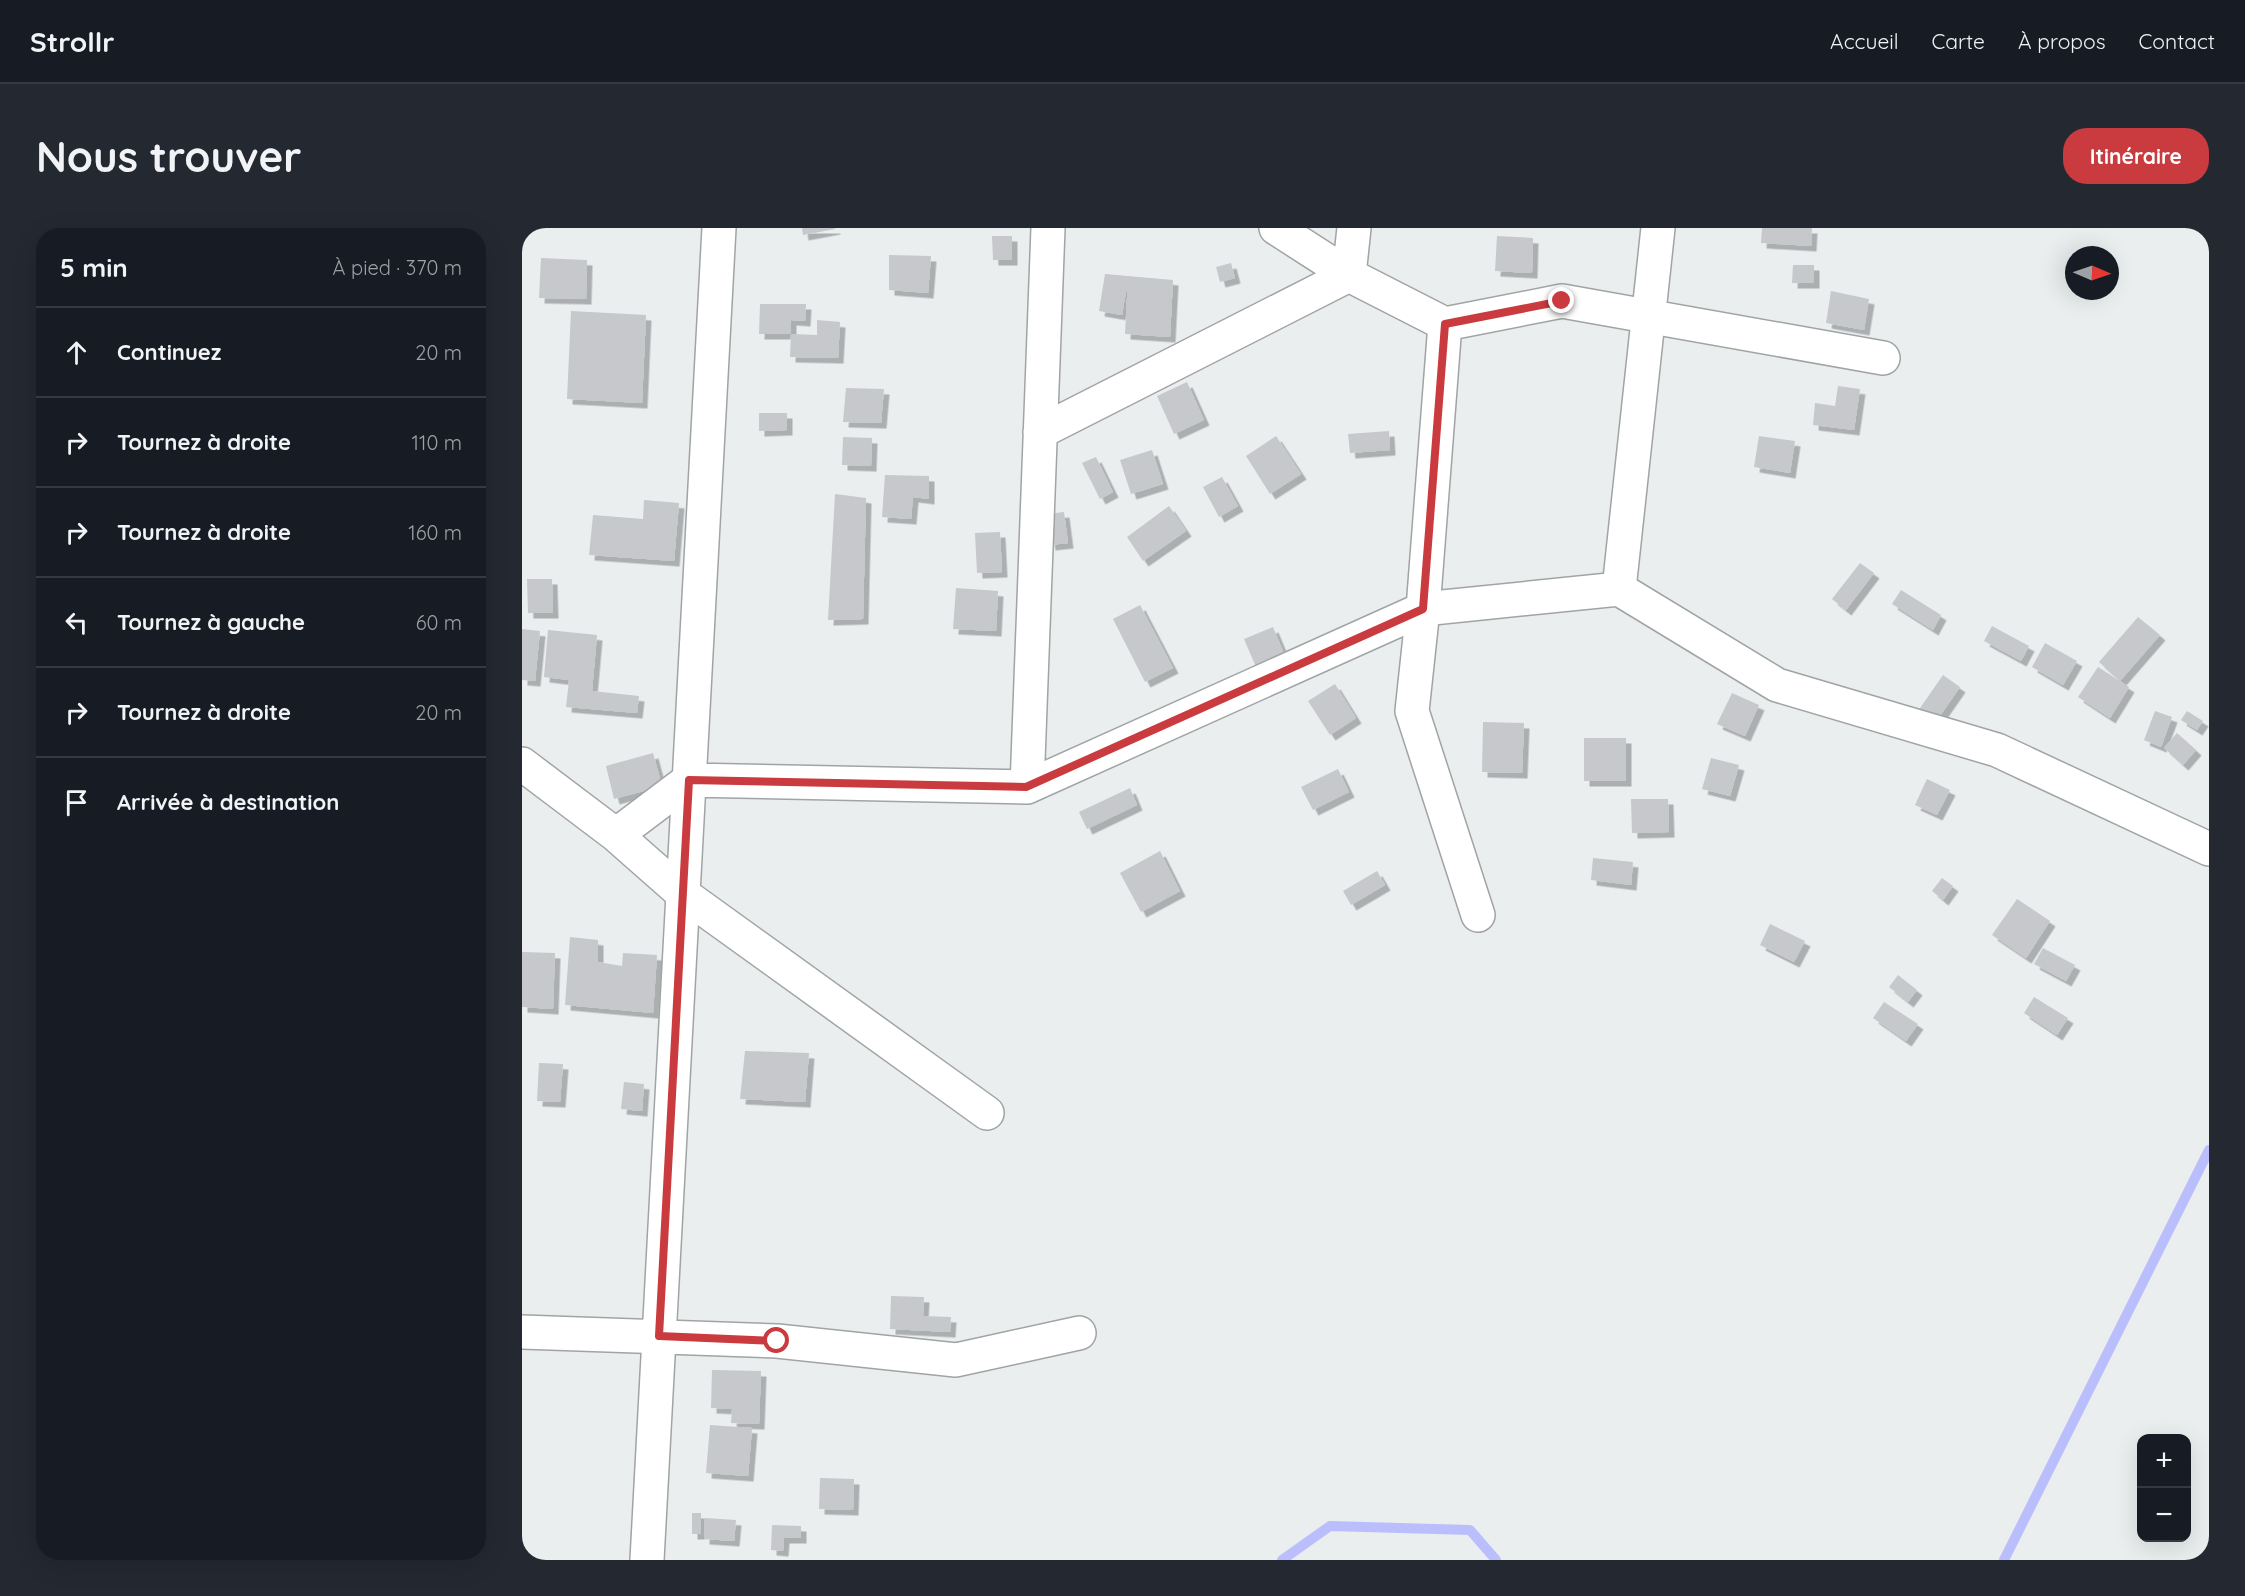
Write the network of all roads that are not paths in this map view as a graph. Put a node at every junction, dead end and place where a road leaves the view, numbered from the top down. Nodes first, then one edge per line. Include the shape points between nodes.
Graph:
1 (719, 228) edge
2 (1048, 228) edge
3 (1276, 228) edge
4 (1354, 228) edge
5 (1658, 228) edge
6 (1349, 274) junction
7 (1648, 317) junction
8 (1445, 324) junction
9 (1883, 358) dead end
10 (1040, 432) junction
11 (1619, 589) junction
12 (1423, 609) junction
13 (522, 764) edge
14 (689, 780) junction
15 (1026, 787) junction
16 (616, 835) junction
17 (2209, 849) edge
18 (683, 894) junction
19 (1478, 915) dead end
20 (987, 1113) dead end
21 (522, 1332) edge
22 (1079, 1333) dead end
23 (659, 1336) junction
24 (647, 1560) edge

1 - 14 street
2 - 10 street
3 - 6 street
4 - 6 street
5 - 7 street
6 - 8 street
6 - 10 street
7 - 8 street via 1562,301
7 - 9 street
7 - 11 street
8 - 12 street
10 - 15 street
11 - 12 street
11 - 17 street via 1777,685 1997,750
12 - 15 street
12 - 19 street via 1412,711
13 - 16 street
14 - 15 street
14 - 16 street
14 - 18 street
16 - 18 street
18 - 20 street
18 - 23 street
21 - 23 street
22 - 23 street via 956,1360 777,1341
23 - 24 street

